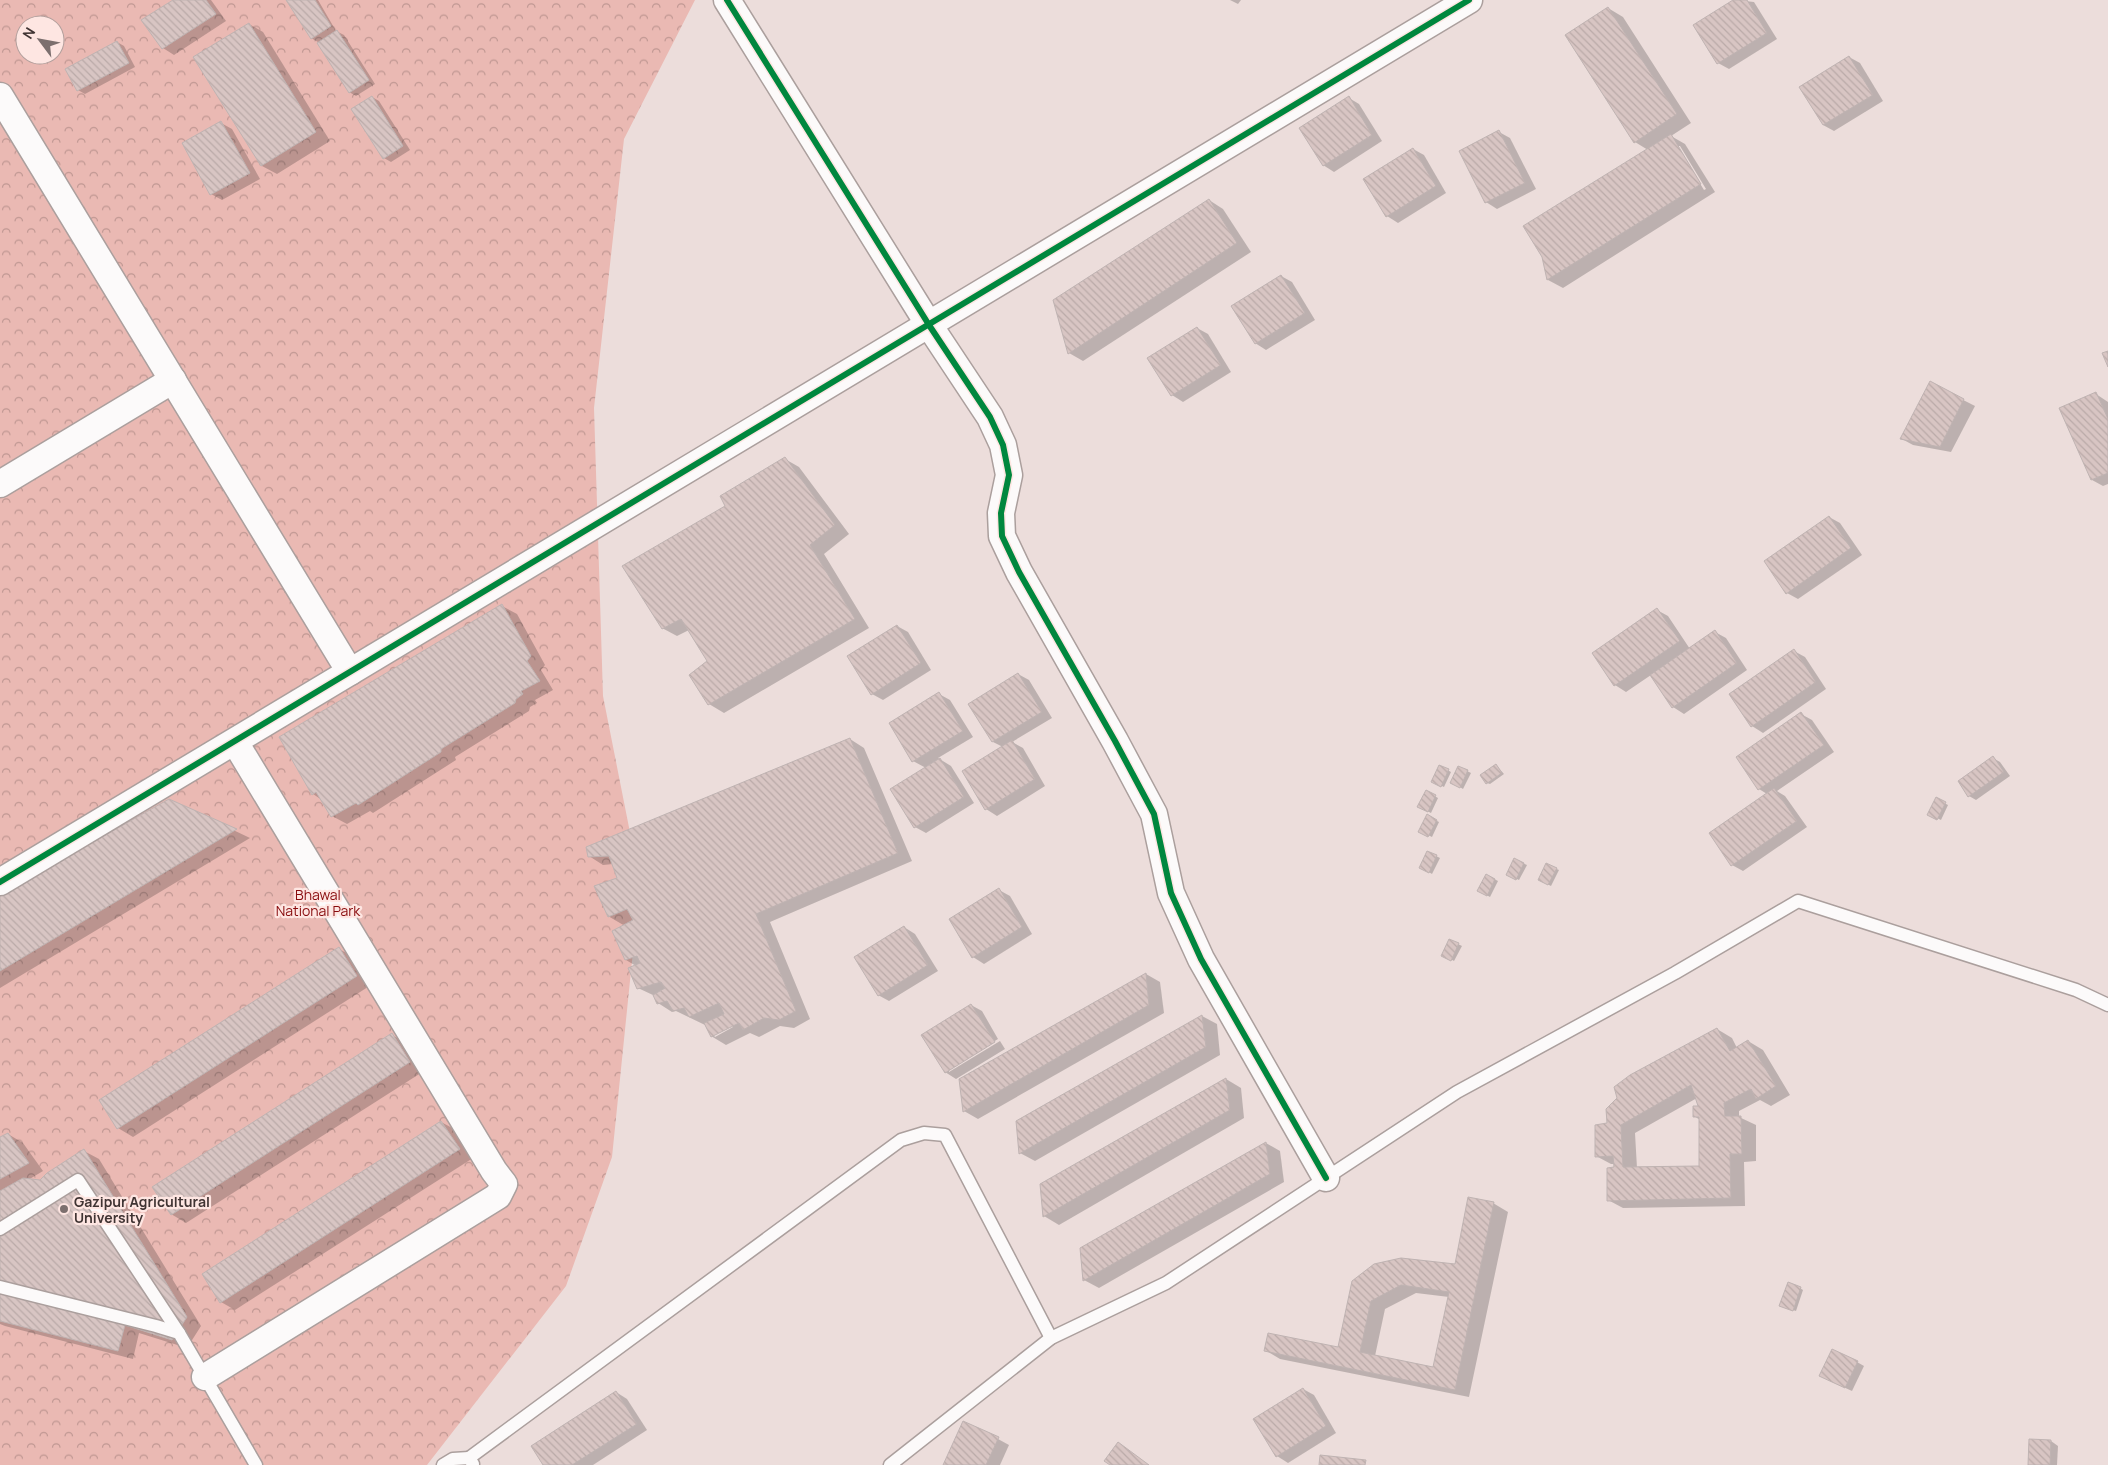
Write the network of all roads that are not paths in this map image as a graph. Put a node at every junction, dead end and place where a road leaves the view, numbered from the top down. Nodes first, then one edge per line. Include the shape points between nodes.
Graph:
1 (726, 0) edge
2 (1469, 0) edge
3 (0, 96) edge
4 (929, 325) junction
5 (173, 380) junction
6 (0, 484) edge
7 (350, 672) junction
8 (235, 742) junction
9 (0, 882) edge
10 (2108, 1005) edge
11 (1326, 1178) junction
12 (0, 1229) edge
13 (0, 1287) edge
14 (178, 1333) junction
15 (1051, 1338) junction
16 (205, 1377) junction
17 (471, 1462) edge
18 (256, 1465) edge
19 (443, 1465) edge
20 (890, 1465) edge

1 - 4 street
2 - 4 street
3 - 5 street
4 - 7 street
4 - 11 street via 990,417 1003,445 1009,475 1001,513 1002,536 1154,814 1171,893 1201,959
5 - 6 street
5 - 7 street
7 - 8 street
8 - 9 street
8 - 16 street via 504,1184 498,1196
10 - 11 lane via 2076,990 1798,901 1675,973 1457,1092
11 - 15 lane via 1166,1283
12 - 14 lane via 78,1180
13 - 14 lane
14 - 16 lane
15 - 17 lane via 945,1135 924,1133 901,1140
15 - 20 lane
16 - 18 lane
17 - 19 lane via 454,1459

